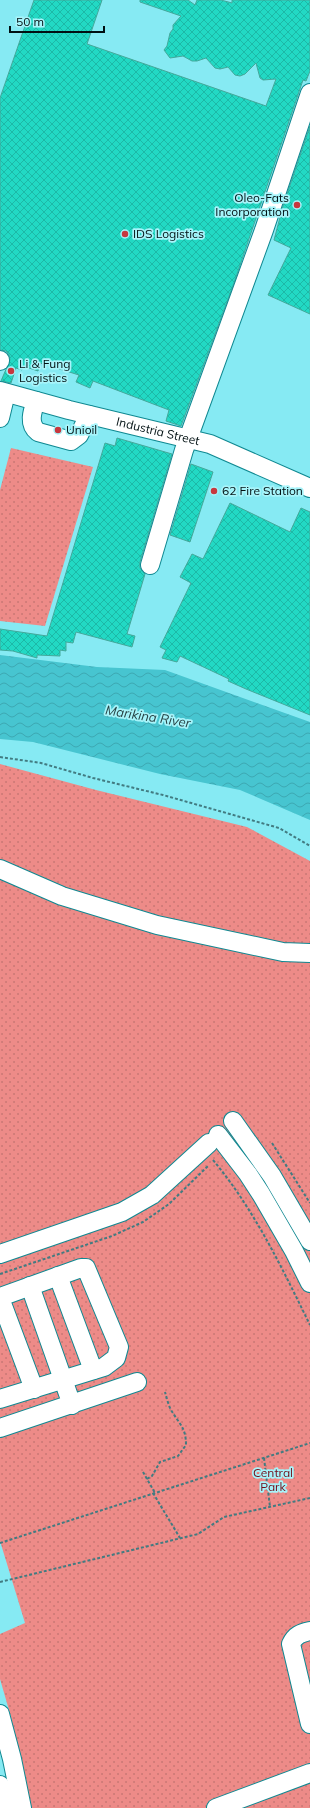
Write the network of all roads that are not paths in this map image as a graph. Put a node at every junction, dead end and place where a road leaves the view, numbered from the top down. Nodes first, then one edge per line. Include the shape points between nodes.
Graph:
1 (310, 93) edge
2 (3, 392) edge
3 (34, 406) junction
4 (0, 418) edge
5 (87, 419) junction
6 (188, 438) junction
7 (310, 488) edge
8 (150, 565) dead end
9 (0, 869) edge
10 (310, 953) edge
11 (233, 1121) dead end
12 (310, 1241) edge
13 (0, 1254) edge
14 (58, 1276) junction
15 (310, 1283) edge
16 (30, 1286) junction
17 (0, 1298) edge
18 (94, 1370) junction
19 (63, 1380) junction
20 (137, 1382) dead end
21 (34, 1389) junction
22 (1, 1397) edge
23 (72, 1405) junction
24 (0, 1428) edge
25 (310, 1631) edge
26 (0, 1714) edge
27 (310, 1724) edge
28 (310, 1773) edge
29 (0, 1785) edge
30 (238, 1806) edge
31 (5, 1808) edge
32 (22, 1808) edge
33 (216, 1808) edge

1 - 6 street via 264,230
2 - 3 street, Industria Street
2 - 4 street
3 - 5 street, Industria Street
3 - 5 street via 31,417 35,430 62,439 75,439
5 - 6 street, Industria Street
6 - 7 street, Industria Street via 230,452
6 - 8 street
9 - 10 street via 62,896 157,925 283,952
11 - 12 street via 272,1176
13 - 15 street via 122,1212 152,1195 210,1142 248,1174
14 - 16 street
14 - 18 street
14 - 18 street via 86,1268 119,1347 112,1362
16 - 17 street
16 - 19 street
17 - 21 street
18 - 19 street
19 - 21 street
19 - 23 street
20 - 23 street
21 - 22 street
23 - 24 street
25 - 27 street via 299,1634 291,1644
26 - 32 street
28 - 30 street
29 - 31 street
30 - 33 street

